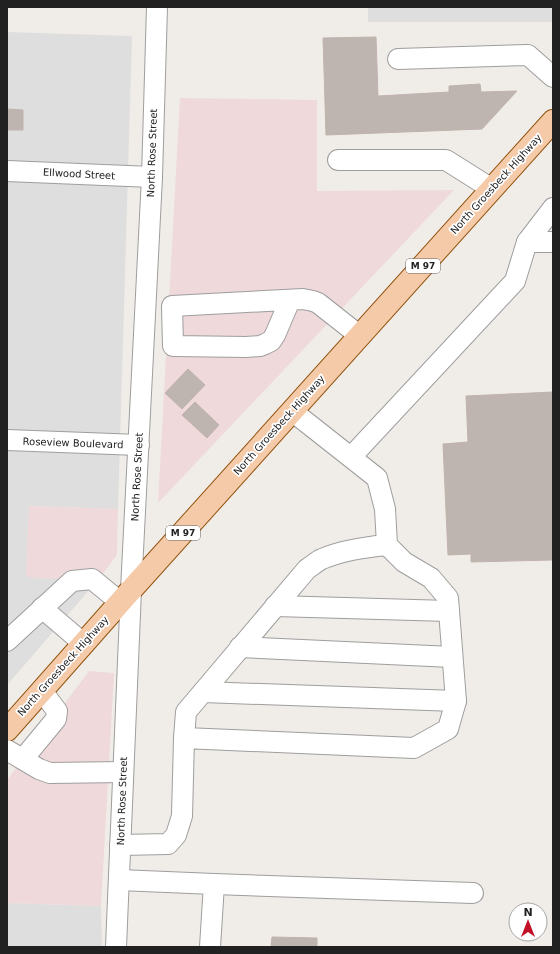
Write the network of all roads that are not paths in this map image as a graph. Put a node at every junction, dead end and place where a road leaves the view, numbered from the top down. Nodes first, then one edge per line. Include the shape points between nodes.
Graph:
1 (157, 7) edge
2 (398, 59) dead end
3 (553, 77) edge
4 (553, 122) edge
5 (338, 160) dead end
6 (7, 170) edge
7 (152, 177) junction
8 (492, 189) junction
9 (553, 208) edge
10 (527, 242) junction
11 (553, 242) edge
12 (290, 300) junction
13 (360, 336) junction
14 (292, 411) junction
15 (7, 440) edge
16 (139, 445) junction
17 (351, 457) junction
18 (387, 545) junction
19 (126, 596) junction
20 (275, 606) junction
21 (42, 608) junction
22 (449, 611) junction
23 (7, 641) edge
24 (84, 644) junction
25 (240, 648) junction
26 (452, 657) junction
27 (42, 691) junction
28 (203, 692) junction
29 (456, 701) junction
30 (7, 730) edge
31 (184, 738) junction
32 (15, 755) edge
33 (123, 772) junction
34 (120, 845) junction
35 (119, 880) junction
36 (214, 884) junction
37 (473, 893) dead end
38 (116, 947) edge
39 (210, 947) edge

1 - 7 street, North Rose Street
2 - 3 street via 528,55
4 - 8 main road, North Groesbeck Highway / M 97
5 - 8 street via 446,160
6 - 7 street, Ellwood Street
7 - 16 street, North Rose Street
8 - 13 main road, North Groesbeck Highway / M 97
9 - 10 street
10 - 11 street
10 - 17 street via 515,281
12 - 12 street via 172,306 173,346 260,346 275,335
12 - 13 street via 313,301
13 - 14 main road, North Groesbeck Highway / M 97
14 - 17 street
14 - 19 main road, North Groesbeck Highway / M 97
15 - 16 street, Roseview Boulevard
16 - 19 street, North Rose Street
17 - 18 street via 377,478 385,509
18 - 20 street via 342,552 321,559 307,570
18 - 22 street via 404,562 430,578 448,598
19 - 21 street via 92,578 72,581
19 - 24 main road, North Groesbeck Highway / M 97
19 - 33 street, North Rose Street
20 - 22 street
20 - 25 street
21 - 23 street
21 - 24 street
22 - 26 street
24 - 27 main road, North Groesbeck Highway / M 97
25 - 26 street
25 - 28 street
26 - 29 street
27 - 30 main road, North Groesbeck Highway / M 97
27 - 32 street via 57,711 56,719
28 - 29 street
28 - 31 street via 186,712
29 - 31 street via 448,729 414,748
31 - 34 street via 182,816 176,835 168,844
32 - 33 street via 50,773
33 - 34 street, North Rose Street
34 - 35 street, North Rose Street
35 - 36 street
35 - 38 street, North Rose Street
36 - 37 street
36 - 39 street

